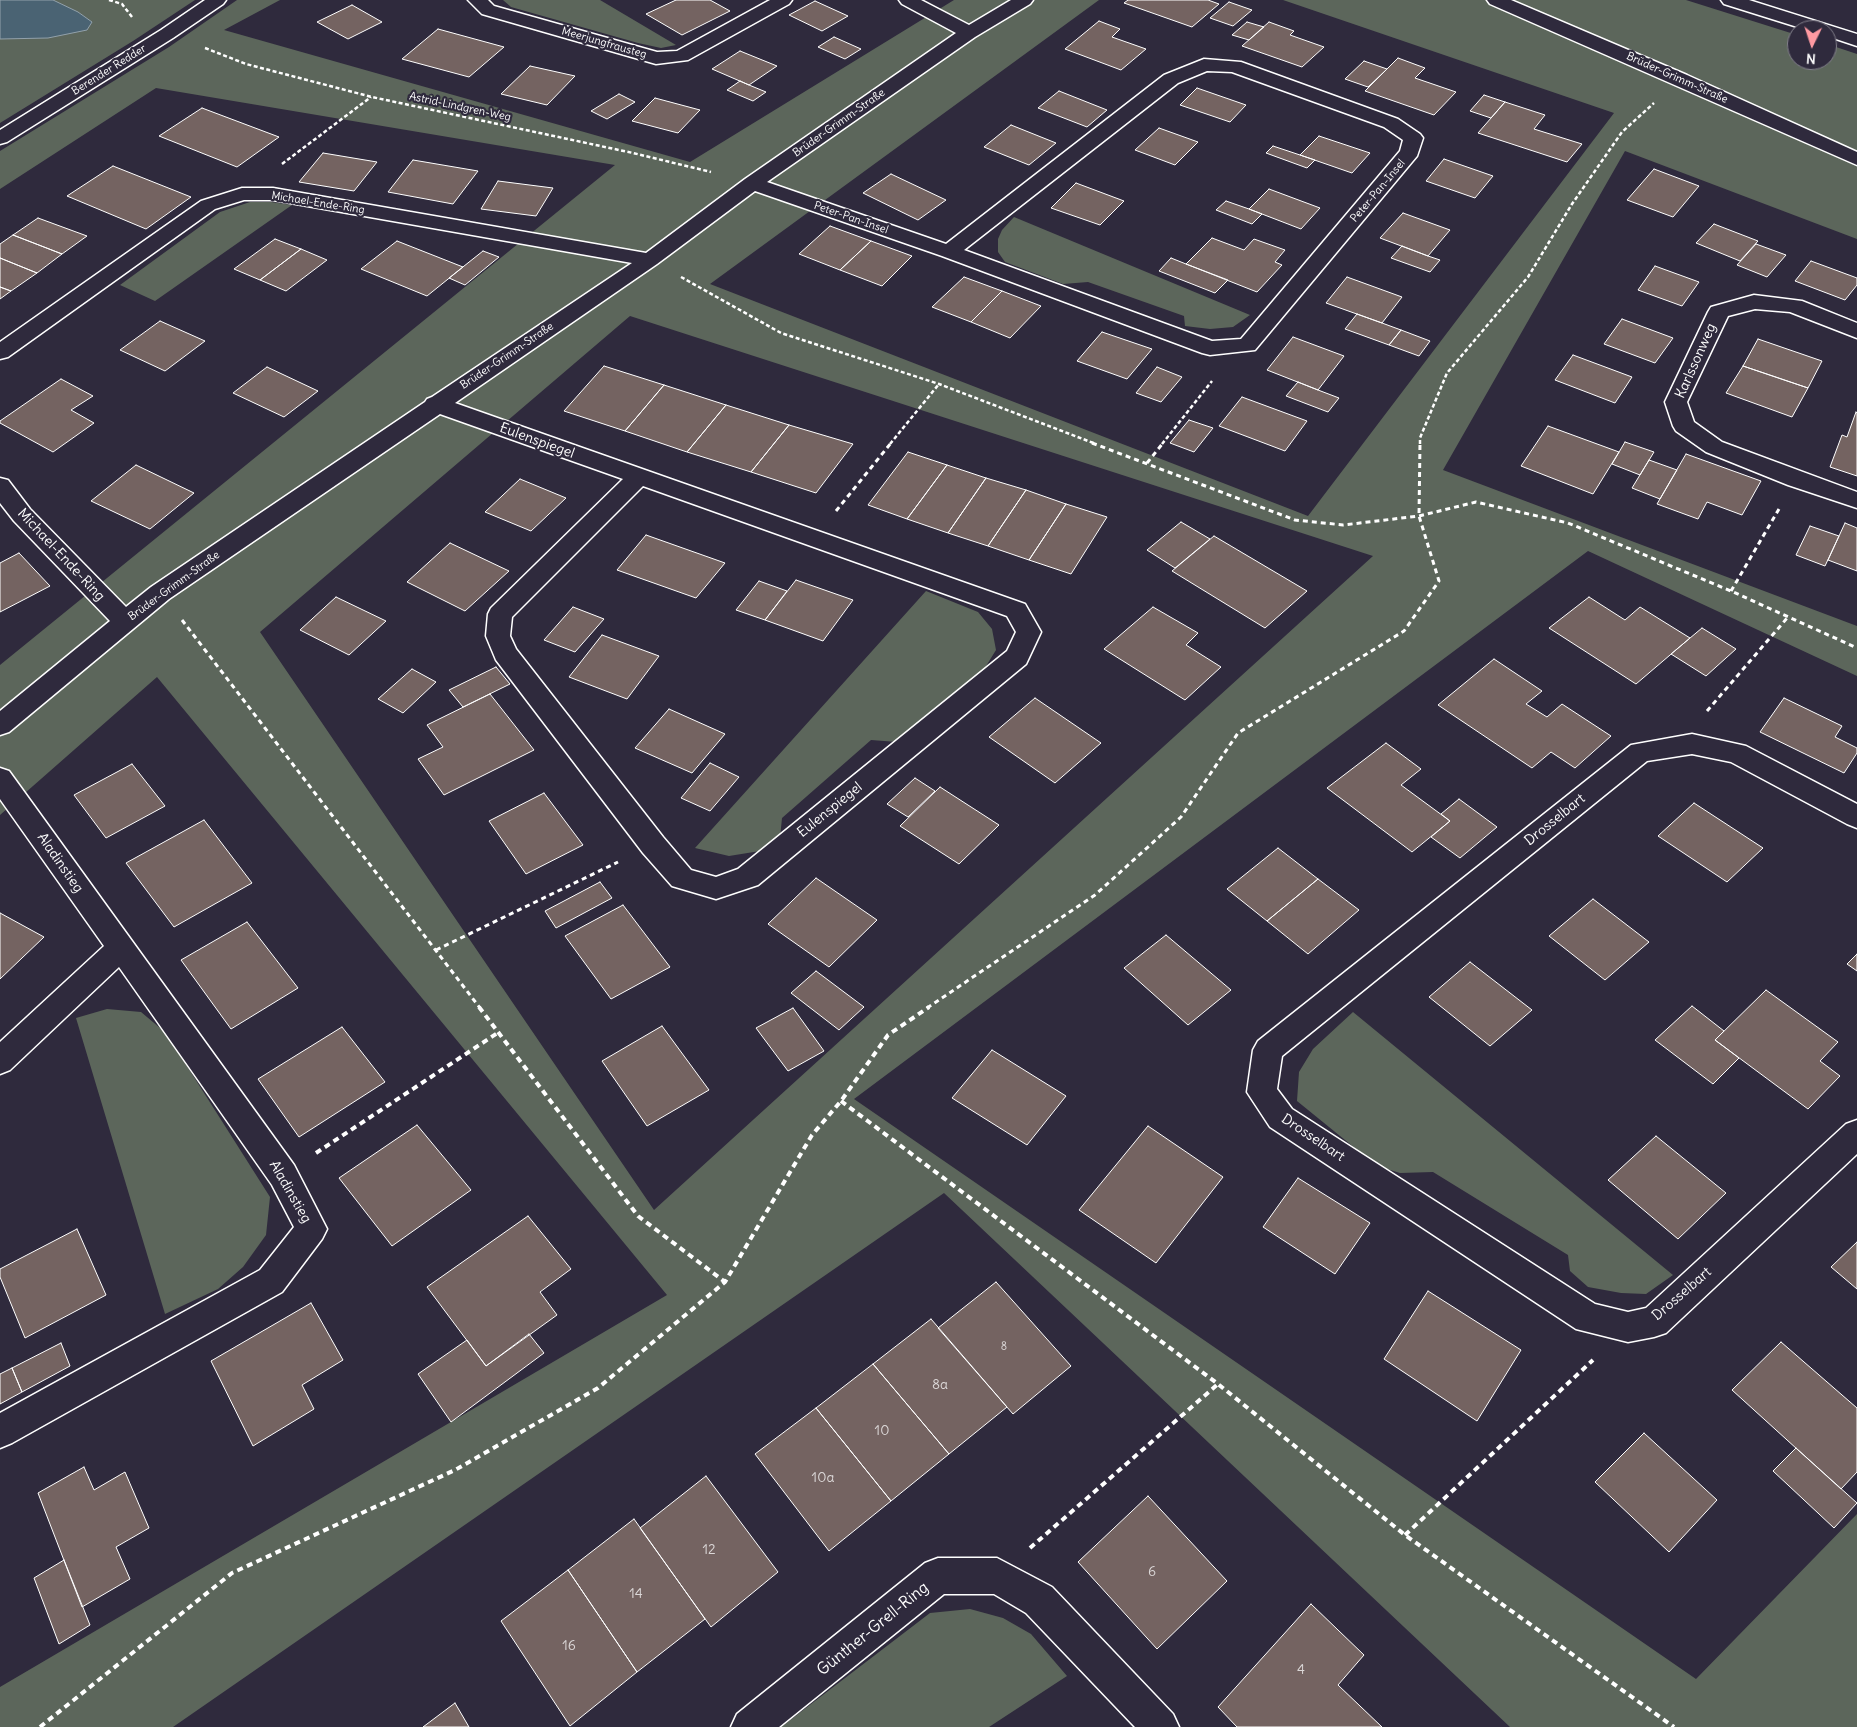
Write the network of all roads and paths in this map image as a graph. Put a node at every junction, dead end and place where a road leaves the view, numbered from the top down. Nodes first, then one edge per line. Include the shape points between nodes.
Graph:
1 (217, 0) edge
2 (477, 0) edge
3 (783, 0) edge
4 (908, 0) edge
5 (1024, 0) edge
6 (1496, 0) edge
7 (1730, 0) edge
8 (1794, 20) edge
9 (969, 33) junction
10 (167, 34) junction
11 (1837, 34) edge
12 (1857, 40) edge
13 (1680, 79) junction
14 (372, 97) junction
15 (0, 138) edge
16 (1857, 159) edge
17 (752, 183) junction
18 (242, 194) junction
19 (949, 252) junction
20 (650, 260) junction
21 (1857, 331) edge
22 (1210, 348) junction
23 (0, 352) edge
24 (939, 384) junction
25 (435, 404) junction
26 (1147, 462) junction
27 (638, 478) junction
28 (1796, 479) junction
29 (0, 486) edge
30 (1857, 500) edge
31 (1419, 516) junction
32 (814, 538) junction
33 (1731, 591) junction
34 (160, 593) junction
35 (1788, 616) junction
36 (125, 621) junction
37 (1857, 648) edge
38 (0, 725) edge
39 (1692, 744) junction
40 (0, 778) edge
41 (1857, 817) edge
42 (653, 845) junction
43 (120, 948) junction
44 (436, 950) junction
45 (499, 1032) junction
46 (0, 1062) edge
47 (841, 1101) junction
48 (1857, 1134) edge
49 (283, 1175) junction
50 (725, 1282) junction
51 (1628, 1327) junction
52 (1218, 1384) junction
53 (0, 1431) edge
54 (1405, 1535) junction
55 (998, 1576) junction
56 (40, 1727) edge
57 (750, 1727) edge
58 (1160, 1727) edge
59 (1674, 1727) edge

1 - 10 street, Berender Redder
2 - 3 street, Meerjungfrausteg via 488,10 656,58 681,56
4 - 9 street
5 - 9 street, Brüder-Grimm-Straße
6 - 13 street, Brüder-Grimm-Straße
7 - 8 street
9 - 17 street, Brüder-Grimm-Straße
10 - 14 path, Astrid-Lindgren-Weg via 246,64
10 - 15 street, Berender Redder
11 - 12 street
13 - 16 street, Brüder-Grimm-Straße
13 - 31 path via 1622,132 1572,204 1528,277 1448,373 1420,438
14 - 17 path, Astrid-Lindgren-Weg via 633,153
14 - 18 path
17 - 19 street, Peter-Pan-Insel
17 - 20 street, Brüder-Grimm-Straße
18 - 20 street, Michael-Ende-Ring via 273,194
18 - 23 street, Michael-Ende-Ring via 208,205
19 - 22 street, Peter-Pan-Insel
19 - 22 street, Peter-Pan-Insel via 1171,78 1204,65 1244,69 1391,123 1413,138 1410,152 1248,344
20 - 24 path via 781,333
20 - 25 street, Brüder-Grimm-Straße
21 - 28 street, Karlssonweg via 1794,306 1754,302 1719,312 1676,402 1684,426 1714,447
22 - 26 path via 1218,373
24 - 26 path
24 - 32 path
25 - 27 street, Eulenspiegel
25 - 34 street, Brüder-Grimm-Straße
26 - 31 path via 1295,520 1343,525
27 - 32 street, Eulenspiegel
27 - 42 street, Eulenspiegel via 500,614 498,636 506,653
28 - 30 street, Karlssonweg
28 - 33 path
29 - 36 street, Michael-Ende-Ring via 22,515
31 - 33 path via 1476,502 1568,523
31 - 47 path via 1439,581 1404,631 1238,734 1181,817 1095,895 888,1035
32 - 42 street, Eulenspiegel via 1016,610 1029,632 1017,657 748,877 716,888 682,878
33 - 35 path
34 - 36 street, Brüder-Grimm-Straße
34 - 44 path
35 - 37 path
35 - 39 path via 1700,720
36 - 38 street, Brüder-Grimm-Straße
39 - 41 street, Drosselbart via 1737,753
39 - 51 street, Drosselbart via 1640,752 1268,1050 1262,1092 1281,1118 1588,1318
40 - 43 street, Aladinstieg
42 - 44 path
43 - 46 street
43 - 49 street, Aladinstieg
44 - 45 path
45 - 49 path
45 - 50 path via 638,1216
47 - 50 path via 812,1135
47 - 52 path
48 - 51 street, Drosselbart via 1654,1322
49 - 53 street, Aladinstieg via 311,1229 271,1281
50 - 56 path via 598,1388 455,1470 232,1573
51 - 54 path
52 - 54 path
52 - 55 path
54 - 59 path
55 - 57 street, Günther-Grell-Ring via 938,1576
55 - 58 street via 1039,1600

